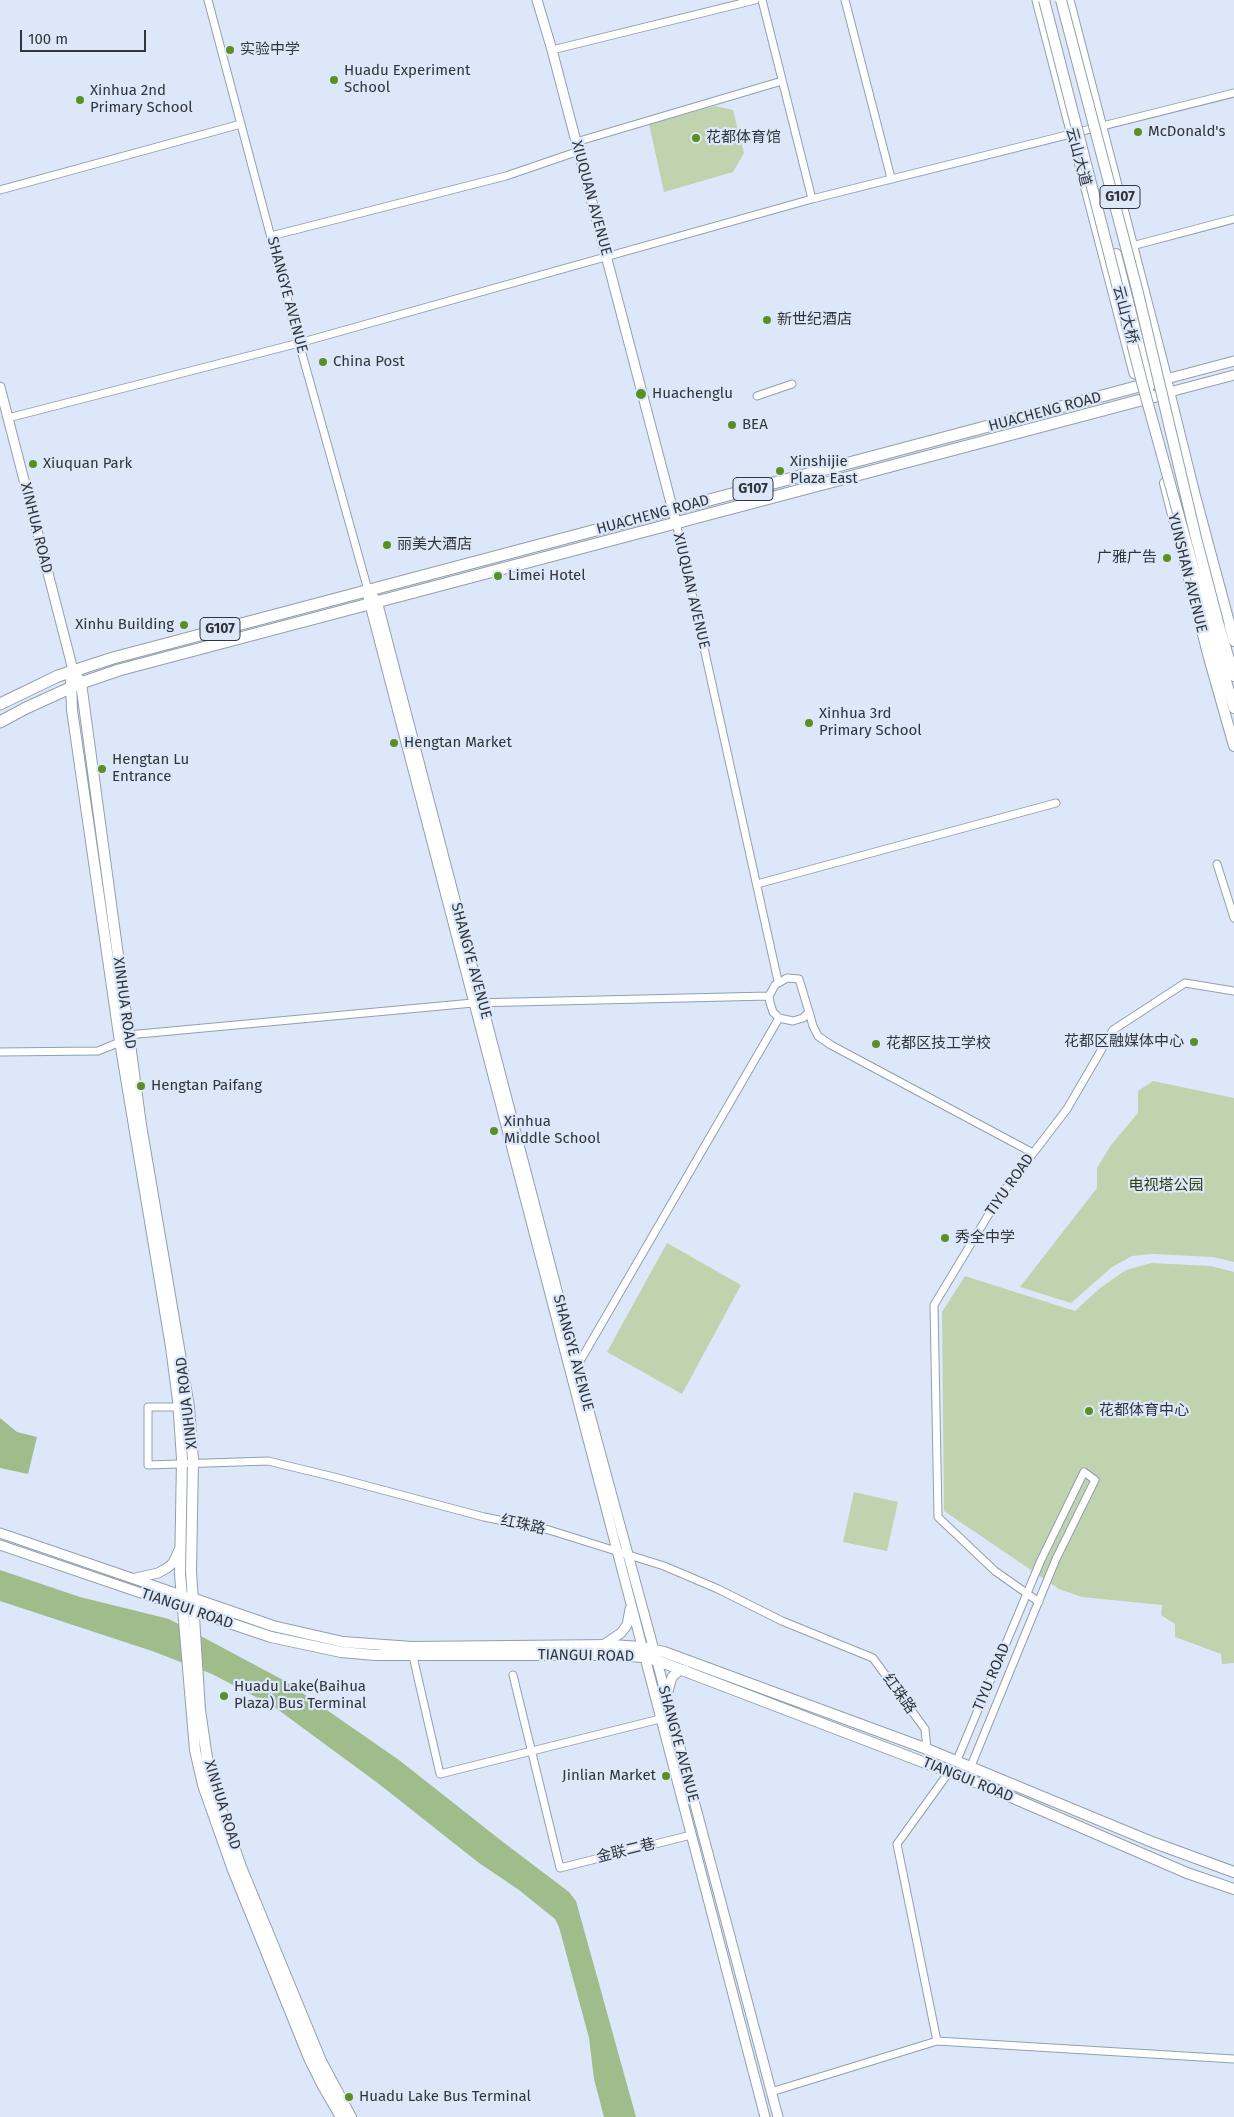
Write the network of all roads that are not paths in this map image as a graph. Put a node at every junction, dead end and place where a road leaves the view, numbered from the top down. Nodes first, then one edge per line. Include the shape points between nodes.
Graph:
1 (208, 0) edge
2 (537, 0) edge
3 (755, 0) edge
4 (762, 0) edge
5 (845, 0) edge
6 (1038, 0) edge
7 (1044, 0) edge
8 (1048, 0) edge
9 (1056, 0) edge
10 (1061, 0) edge
11 (1068, 0) edge
12 (552, 50) junction
13 (782, 81) junction
14 (1234, 93) edge
15 (241, 124) junction
16 (1101, 127) junction
17 (1072, 134) junction
18 (576, 142) junction
19 (579, 151) junction
20 (891, 178) junction
21 (0, 190) edge
22 (812, 199) junction
23 (1234, 219) edge
24 (271, 236) junction
25 (1132, 246) junction
26 (1119, 253) junction
27 (606, 257) junction
28 (1150, 315) junction
29 (299, 343) junction
30 (1234, 362) edge
31 (1234, 375) edge
32 (1166, 379) junction
33 (792, 384) dead end
34 (1144, 386) junction
35 (0, 387) edge
36 (1164, 394) junction
37 (757, 396) dead end
38 (1146, 398) junction
39 (8, 418) junction
40 (673, 510) junction
41 (676, 522) junction
42 (368, 590) junction
43 (373, 602) junction
44 (1215, 627) junction
45 (1234, 641) edge
46 (72, 670) junction
47 (1234, 676) edge
48 (81, 683) junction
49 (70, 688) junction
50 (0, 704) edge
51 (1234, 708) edge
52 (0, 722) edge
53 (1234, 746) edge
54 (1056, 802) dead end
55 (1217, 864) dead end
56 (757, 884) junction
57 (1234, 918) edge
58 (778, 982) junction
59 (1234, 991) edge
60 (770, 996) junction
61 (478, 1003) junction
62 (809, 1012) junction
63 (779, 1018) junction
64 (128, 1035) junction
65 (120, 1042) junction
66 (0, 1052) edge
67 (1033, 1152) junction
68 (577, 1367) junction
69 (571, 1378) junction
70 (184, 1407) junction
71 (193, 1463) junction
72 (182, 1464) junction
73 (0, 1533) edge
74 (0, 1545) edge
75 (180, 1548) junction
76 (616, 1551) junction
77 (628, 1555) junction
78 (134, 1579) junction
79 (1027, 1594) junction
80 (181, 1595) junction
81 (193, 1598) junction
82 (629, 1601) junction
83 (1039, 1602) junction
84 (182, 1607) junction
85 (194, 1611) junction
86 (603, 1645) junction
87 (654, 1650) junction
88 (412, 1652) junction
89 (643, 1652) junction
90 (657, 1660) junction
91 (688, 1670) junction
92 (193, 1675) junction
93 (513, 1675) dead end
94 (667, 1700) junction
95 (660, 1719) junction
96 (927, 1748) junction
97 (532, 1751) junction
98 (957, 1760) junction
99 (971, 1766) junction
100 (949, 1772) junction
101 (691, 1835) junction
102 (1234, 1872) edge
103 (1234, 1889) edge
104 (937, 2041) junction
105 (1234, 2059) edge
106 (771, 2092) junction
107 (341, 2117) edge
108 (351, 2117) edge
109 (765, 2117) edge
110 (778, 2117) edge

1 - 15 street, SHANGYE AVENUE
2 - 12 street, XIUQUAN AVENUE
3 - 12 street
4 - 13 street
5 - 20 street
6 - 17 highway, 云山大道 / G107
7 - 44 main road, 云山大桥, bridge via 1144,390
8 - 26 main road
9 - 26 main road
10 - 44 main road, 云山大桥, bridge via 1140,298
11 - 16 highway, 云山大道 / G107
12 - 18 street, XIUQUAN AVENUE
13 - 18 street
13 - 22 street
14 - 16 street
15 - 21 street
15 - 24 street, SHANGYE AVENUE
16 - 17 street
16 - 25 highway, 云山大道 / G107
17 - 20 street
17 - 34 highway, 云山大道 / G107
18 - 19 street, XIUQUAN AVENUE
19 - 24 street via 506,176
19 - 27 street, XIUQUAN AVENUE
20 - 22 street
22 - 27 street
23 - 25 street
24 - 29 street, SHANGYE AVENUE
25 - 28 highway, 云山大道 / G107
26 - 28 main road via 1136,296
26 - 34 main road
27 - 29 street
27 - 40 street, XIUQUAN AVENUE
28 - 32 highway, 云山大道 / G107
29 - 39 street
29 - 42 street, SHANGYE AVENUE
30 - 32 street, HUACHENG ROAD
31 - 36 street, HUACHENG ROAD
32 - 34 highway, HUACHENG ROAD / G107
32 - 36 highway
33 - 37 street
34 - 36 main road
34 - 38 highway, 云山大道 / G107
34 - 40 highway, HUACHENG ROAD / G107
35 - 39 street, XINHUA ROAD
36 - 38 highway, HUACHENG ROAD / G107
36 - 45 main road, YUNSHAN AVENUE via 1183,451
38 - 41 highway, HUACHENG ROAD / G107
38 - 53 main road, YUNSHAN AVENUE via 1186,569
39 - 46 street, XINHUA ROAD
40 - 41 street, XIUQUAN AVENUE
40 - 42 highway, HUACHENG ROAD / G107
41 - 43 highway, HUACHENG ROAD / G107
41 - 56 street, XIUQUAN AVENUE
42 - 43 street, SHANGYE AVENUE
42 - 46 highway, HUACHENG ROAD / G107
43 - 48 highway, HUACHENG ROAD / G107
43 - 61 street, SHANGYE AVENUE
44 - 47 main road
44 - 51 main road
46 - 48 main road, XINHUA ROAD
46 - 49 main road, XINHUA ROAD
46 - 50 highway, G107
48 - 49 highway, G107
48 - 64 main road, XINHUA ROAD
49 - 52 highway, G107
49 - 65 main road, XINHUA ROAD
54 - 56 street
55 - 57 street
56 - 58 street, XIUQUAN AVENUE
58 - 60 street
58 - 62 street via 787,978 799,979
59 - 67 street, TIYU ROAD via 1185,983 1113,1030 1067,1108
60 - 61 street
60 - 63 street via 771,1008
61 - 64 street
61 - 68 street, SHANGYE AVENUE
61 - 69 street, SHANGYE AVENUE
62 - 63 street via 793,1021
62 - 67 street via 818,1036 831,1045
63 - 68 street
64 - 65 street
64 - 70 main road, XINHUA ROAD
65 - 66 street via 98,1051
65 - 70 main road, XINHUA ROAD
67 - 79 street, TIYU ROAD via 998,1199 934,1305 938,1517 995,1570
68 - 69 street
68 - 77 street, SHANGYE AVENUE
69 - 76 street, SHANGYE AVENUE
70 - 71 main road, XINHUA ROAD
70 - 72 main road, XINHUA ROAD
70 - 72 street, 红珠路 via 148,1407 148,1465
71 - 72 street, 红珠路
71 - 76 street, 红珠路 via 268,1462 484,1517 549,1530
71 - 81 main road, XINHUA ROAD via 190,1555
72 - 75 main road, XINHUA ROAD
73 - 78 street, TIANGUI ROAD
74 - 84 street, TIANGUI ROAD
75 - 78 street via 167,1568
75 - 80 main road, XINHUA ROAD
76 - 77 street, 红珠路
76 - 82 street, SHANGYE AVENUE
77 - 87 street, SHANGYE AVENUE
77 - 96 street, 红珠路 via 664,1566 782,1621 873,1658 925,1729
78 - 80 street, TIANGUI ROAD
79 - 83 street, TIYU ROAD
79 - 83 street, TIYU ROAD via 1084,1472 1095,1480
79 - 98 street, TIYU ROAD
80 - 81 main road, TIANGUI ROAD
80 - 84 main road, XINHUA ROAD
81 - 85 main road, XINHUA ROAD
81 - 88 main road, TIANGUI ROAD via 309,1635
82 - 86 street via 629,1616 624,1629
82 - 89 street, SHANGYE AVENUE
83 - 99 street, TIYU ROAD
84 - 85 main road, TIANGUI ROAD
84 - 92 main road, XINHUA ROAD
85 - 88 main road, TIANGUI ROAD via 271,1637 307,1645 375,1656
85 - 92 main road, XINHUA ROAD
86 - 88 main road, TIANGUI ROAD
86 - 89 main road, TIANGUI ROAD
87 - 89 main road, TIANGUI ROAD
87 - 90 street, SHANGYE AVENUE
87 - 96 main road, TIANGUI ROAD
88 - 89 main road, TIANGUI ROAD via 611,1655
88 - 97 street via 440,1774
89 - 90 main road, TIANGUI ROAD
89 - 95 street, SHANGYE AVENUE
90 - 91 main road, TIANGUI ROAD
90 - 94 street, SHANGYE AVENUE
91 - 94 street via 679,1671 672,1678 667,1688
91 - 100 main road, TIANGUI ROAD
92 - 107 main road, XINHUA ROAD via 195,1750 203,1785 232,1870 309,2058
92 - 108 main road, XINHUA ROAD via 208,1765 228,1831 321,2061
93 - 97 street
94 - 106 street, SHANGYE AVENUE
95 - 97 street
95 - 101 street, SHANGYE AVENUE
96 - 98 main road, TIANGUI ROAD
97 - 101 street, 金联二巷 via 560,1868
98 - 99 main road, TIANGUI ROAD
99 - 102 main road, TIANGUI ROAD via 1152,1842
100 - 103 main road, TIANGUI ROAD via 1187,1873
100 - 104 street via 897,1844
101 - 109 street, SHANGYE AVENUE
104 - 105 street
104 - 106 street
106 - 110 street, SHANGYE AVENUE

